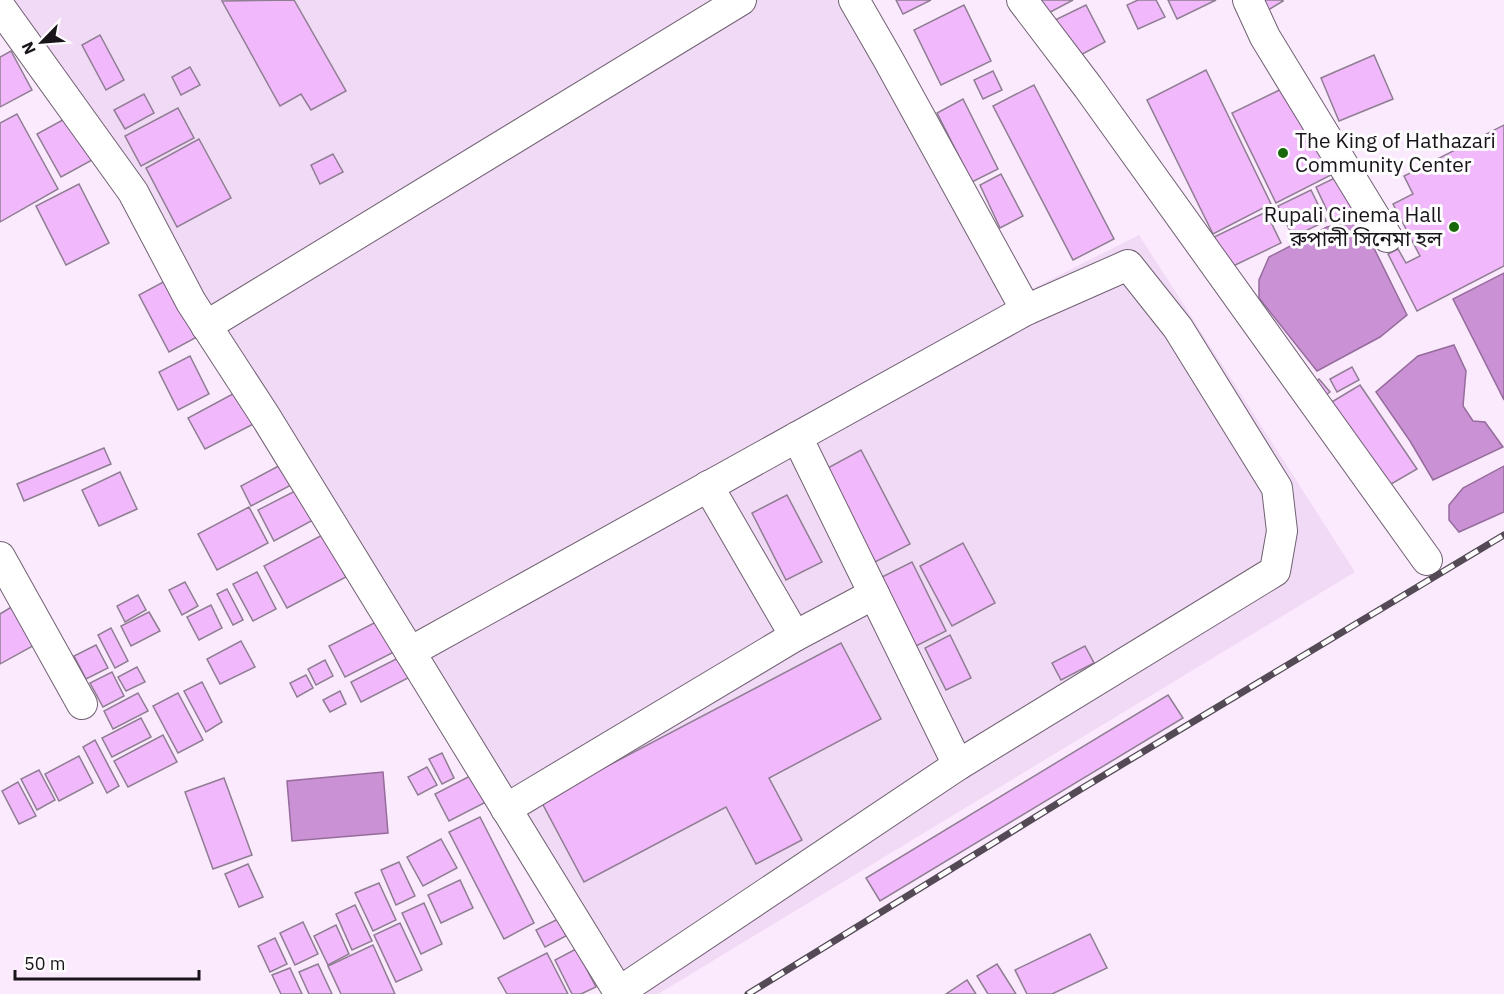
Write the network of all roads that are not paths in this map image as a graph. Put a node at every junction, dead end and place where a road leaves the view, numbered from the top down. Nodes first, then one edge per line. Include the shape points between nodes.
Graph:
1 (741, 0) edge
2 (854, 0) edge
3 (1022, 0) edge
4 (1248, 0) edge
5 (0, 7) edge
6 (1387, 237) dead end
7 (1026, 310) junction
8 (206, 326) junction
9 (797, 437) junction
10 (708, 486) junction
11 (0, 558) edge
12 (1427, 560) dead end
13 (874, 594) junction
14 (795, 636) junction
15 (410, 652) junction
16 (82, 704) dead end
17 (958, 765) junction
18 (506, 808) junction
19 (619, 993) edge

1 - 8 street
2 - 7 street
3 - 12 street
4 - 6 street via 1265,37
5 - 8 street via 134,192
7 - 9 street
7 - 17 street via 1128,265 1178,328 1276,488 1282,531 1275,572
8 - 15 street
9 - 10 street
9 - 13 street
10 - 14 street
10 - 15 street
11 - 16 street
13 - 14 street
13 - 17 street
14 - 18 street
15 - 18 street
17 - 19 street
18 - 19 street

